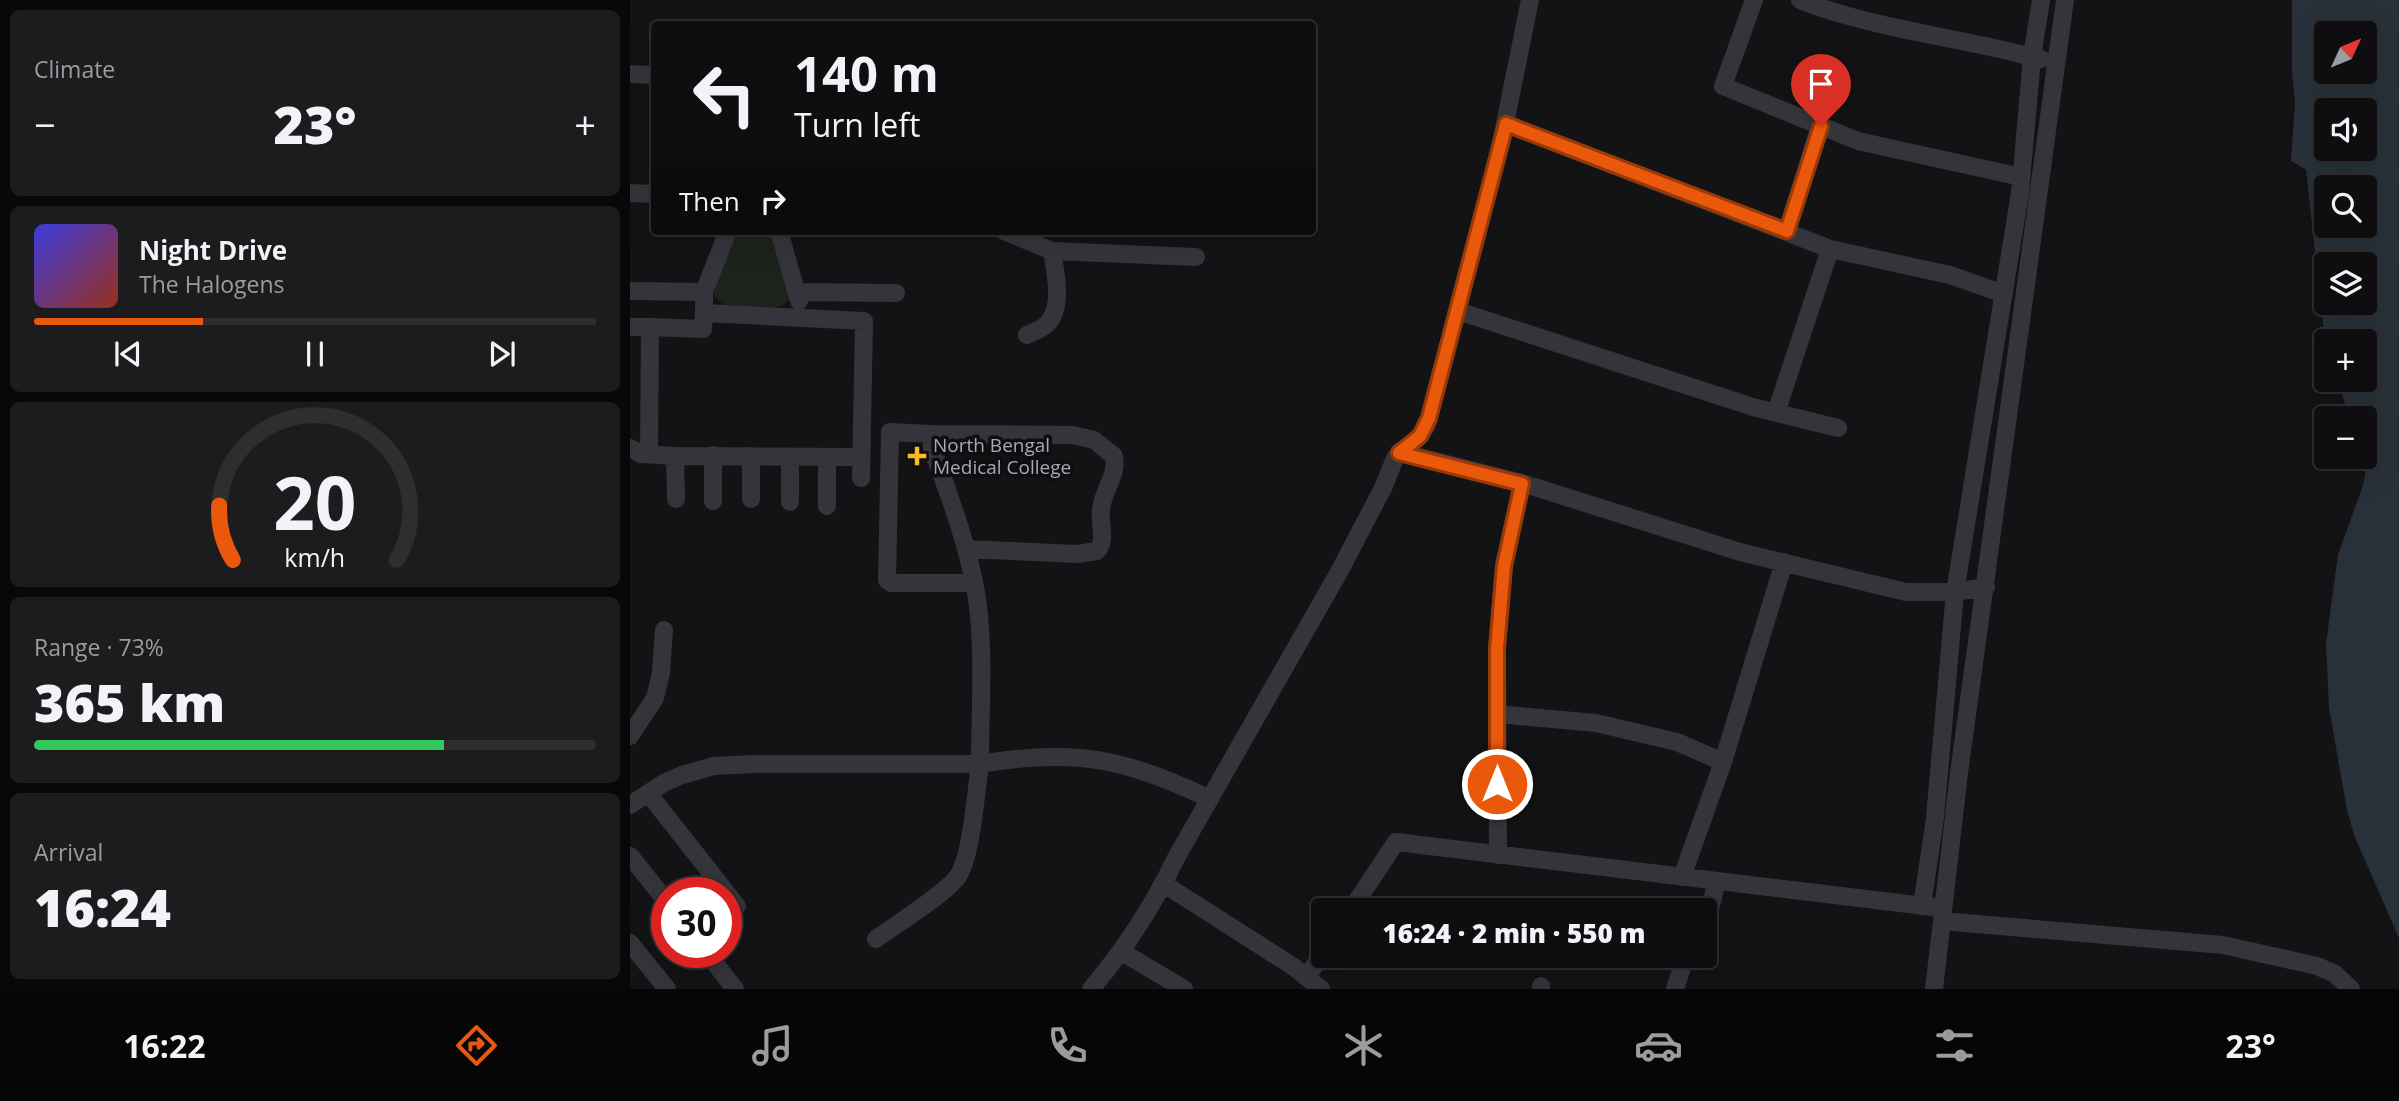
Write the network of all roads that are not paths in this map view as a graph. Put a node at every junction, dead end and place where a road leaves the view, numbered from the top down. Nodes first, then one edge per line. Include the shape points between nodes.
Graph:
1 (1530, 0) edge
2 (1754, 0) edge
3 (1800, 0) edge
4 (2041, 0) edge
5 (2065, 0) edge
6 (2032, 57) junction
7 (2056, 63) junction
8 (630, 74) edge
9 (651, 75) edge
10 (1506, 124) junction
11 (1821, 126) junction
12 (2021, 177) junction
13 (630, 193) edge
14 (651, 194) edge
15 (1787, 231) junction
16 (726, 235) edge
17 (780, 235) edge
18 (1014, 235) edge
19 (1830, 249) junction
20 (1052, 251) junction
21 (1196, 257) dead end
22 (630, 291) edge
23 (704, 292) junction
24 (797, 292) junction
25 (896, 293) dead end
26 (2004, 293) junction
27 (1458, 311) junction
28 (704, 313) junction
29 (804, 318) junction
30 (630, 327) edge
31 (650, 327) junction
32 (1027, 335) dead end
33 (1776, 413) junction
34 (1838, 428) dead end
35 (931, 434) junction
36 (630, 449) edge
37 (1399, 453) junction
38 (649, 454) junction
39 (713, 455) junction
40 (675, 456) junction
41 (751, 456) junction
42 (790, 457) junction
43 (827, 457) junction
44 (860, 457) junction
45 (860, 478) dead end
46 (1522, 484) junction
47 (676, 499) dead end
48 (751, 499) dead end
49 (713, 501) dead end
50 (790, 502) dead end
51 (827, 506) dead end
52 (966, 549) junction
53 (1784, 562) junction
54 (974, 583) junction
55 (1986, 587) junction
56 (1955, 592) junction
57 (664, 631) dead end
58 (1497, 714) junction
59 (630, 736) edge
60 (1723, 762) junction
61 (980, 764) junction
62 (635, 798) edge
63 (1209, 799) junction
64 (1498, 855) junction
65 (630, 856) edge
66 (710, 877) edge
67 (1682, 877) junction
68 (1717, 881) junction
69 (651, 882) edge
70 (1164, 884) junction
71 (1359, 898) edge
72 (1713, 898) edge
73 (1922, 906) junction
74 (1943, 915) junction
75 (876, 939) dead end
76 (630, 943) edge
77 (1122, 952) junction
78 (719, 968) edge
79 (1313, 968) edge
80 (1682, 968) edge
81 (1307, 977) junction
82 (667, 989) edge
83 (736, 989) edge
84 (1091, 989) edge
85 (1184, 989) edge
86 (1321, 989) edge
87 (1675, 989) edge
88 (1934, 989) edge
89 (2350, 989) edge

1 - 10 street
2 - 11 street via 1723,86
3 - 6 street via 1887,26
4 - 6 street
5 - 7 street
6 - 7 street
6 - 12 street
7 - 55 street
8 - 9 street
10 - 15 street
10 - 27 street
11 - 12 street via 1858,141
11 - 15 street
12 - 26 street
13 - 14 street
15 - 19 street
16 - 23 street
17 - 24 street
18 - 20 street
19 - 26 street via 1950,275
19 - 33 street
20 - 21 street
20 - 32 street via 1055,309 1050,321
22 - 23 street
23 - 28 street
24 - 25 street
24 - 29 street
26 - 56 street
27 - 33 street
27 - 37 street via 1427,425
28 - 29 street
28 - 31 street via 704,329
29 - 44 street via 864,321
30 - 31 street
31 - 38 street
33 - 34 street
35 - 52 street
35 - 52 street via 1073,435 1094,440 1114,456 1116,469 1101,505 1103,541 1097,551
35 - 54 street via 890,432 886,578 891,583
36 - 38 street
37 - 46 street
37 - 63 street via 1339,572
38 - 40 street
39 - 40 street
39 - 41 street
39 - 49 street
40 - 47 street
41 - 42 street
41 - 48 street
42 - 43 street
42 - 50 street
43 - 44 street
43 - 51 street
44 - 45 street
46 - 53 street
46 - 58 street via 1504,566
52 - 54 street
53 - 56 street via 1906,592
53 - 60 street
54 - 61 street
55 - 56 street
55 - 74 street
56 - 73 street via 1935,818
57 - 59 street via 656,698
58 - 60 street via 1596,723 1677,742
58 - 64 street
60 - 67 street
61 - 62 street via 724,765 682,775
61 - 63 street via 1016,757 1082,756 1149,771
61 - 75 street via 967,856 959,875
62 - 66 street
63 - 70 street
64 - 67 street
64 - 71 street via 1396,842
65 - 69 street
67 - 68 street
68 - 72 street
68 - 73 street
70 - 77 street
70 - 81 street
73 - 74 street
74 - 88 street
74 - 89 street via 2223,945 2317,966 2335,974
76 - 82 street
77 - 84 street
77 - 85 street
78 - 83 street
79 - 81 street
80 - 87 street
81 - 86 street

